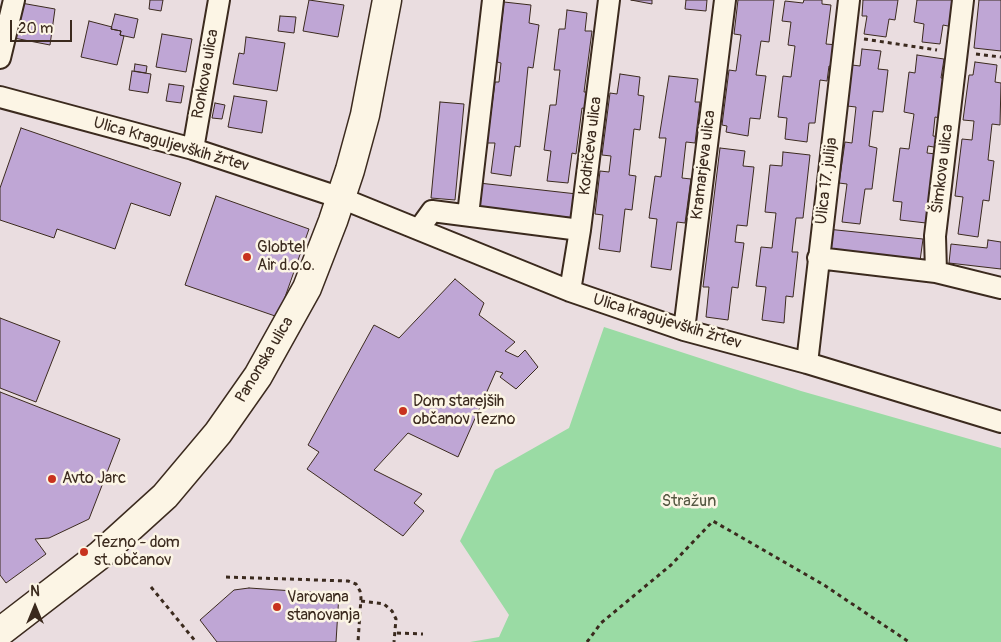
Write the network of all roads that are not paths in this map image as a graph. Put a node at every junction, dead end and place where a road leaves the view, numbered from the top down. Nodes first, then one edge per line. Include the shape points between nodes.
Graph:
1 (14, 0) edge
2 (219, 0) edge
3 (387, 0) edge
4 (493, 0) edge
5 (609, 0) edge
6 (725, 0) edge
7 (850, 0) edge
8 (963, 0) edge
9 (0, 58) edge
10 (0, 97) edge
11 (192, 149) junction
12 (341, 198) junction
13 (468, 214) junction
14 (419, 229) junction
15 (580, 230) junction
16 (818, 258) junction
17 (936, 272) junction
18 (1001, 288) edge
19 (570, 291) junction
20 (684, 330) junction
21 (807, 363) junction
22 (1001, 422) edge
23 (0, 632) edge

1 - 9 street
2 - 11 street, Ronkova ulica
3 - 12 street, Panonska ulica via 365,114
4 - 13 street
5 - 15 street, Kodričeva ulica
6 - 20 street, Kramarjeva ulica
7 - 16 street, Ulica 17. julija
8 - 17 street, Šimkova ulica via 935,236
10 - 11 street, Ulica Kraguljevških žrtev
11 - 12 street, Ulica Kraguljevških žrtev
12 - 14 street, Ulica kragujevških žrtev
12 - 23 street, Panonska ulica via 294,313 258,376 218,433 165,496 100,555
13 - 14 street via 432,211
13 - 15 street
14 - 19 street, Ulica kragujevških žrtev
15 - 19 street, Kodričeva ulica
16 - 17 street
16 - 21 street, Ulica 17. julija
17 - 18 street
19 - 20 street, Ulica kragujevških žrtev
20 - 21 street, Ulica kragujevških žrtev
21 - 22 street, Ulica kragujevških žrtev

